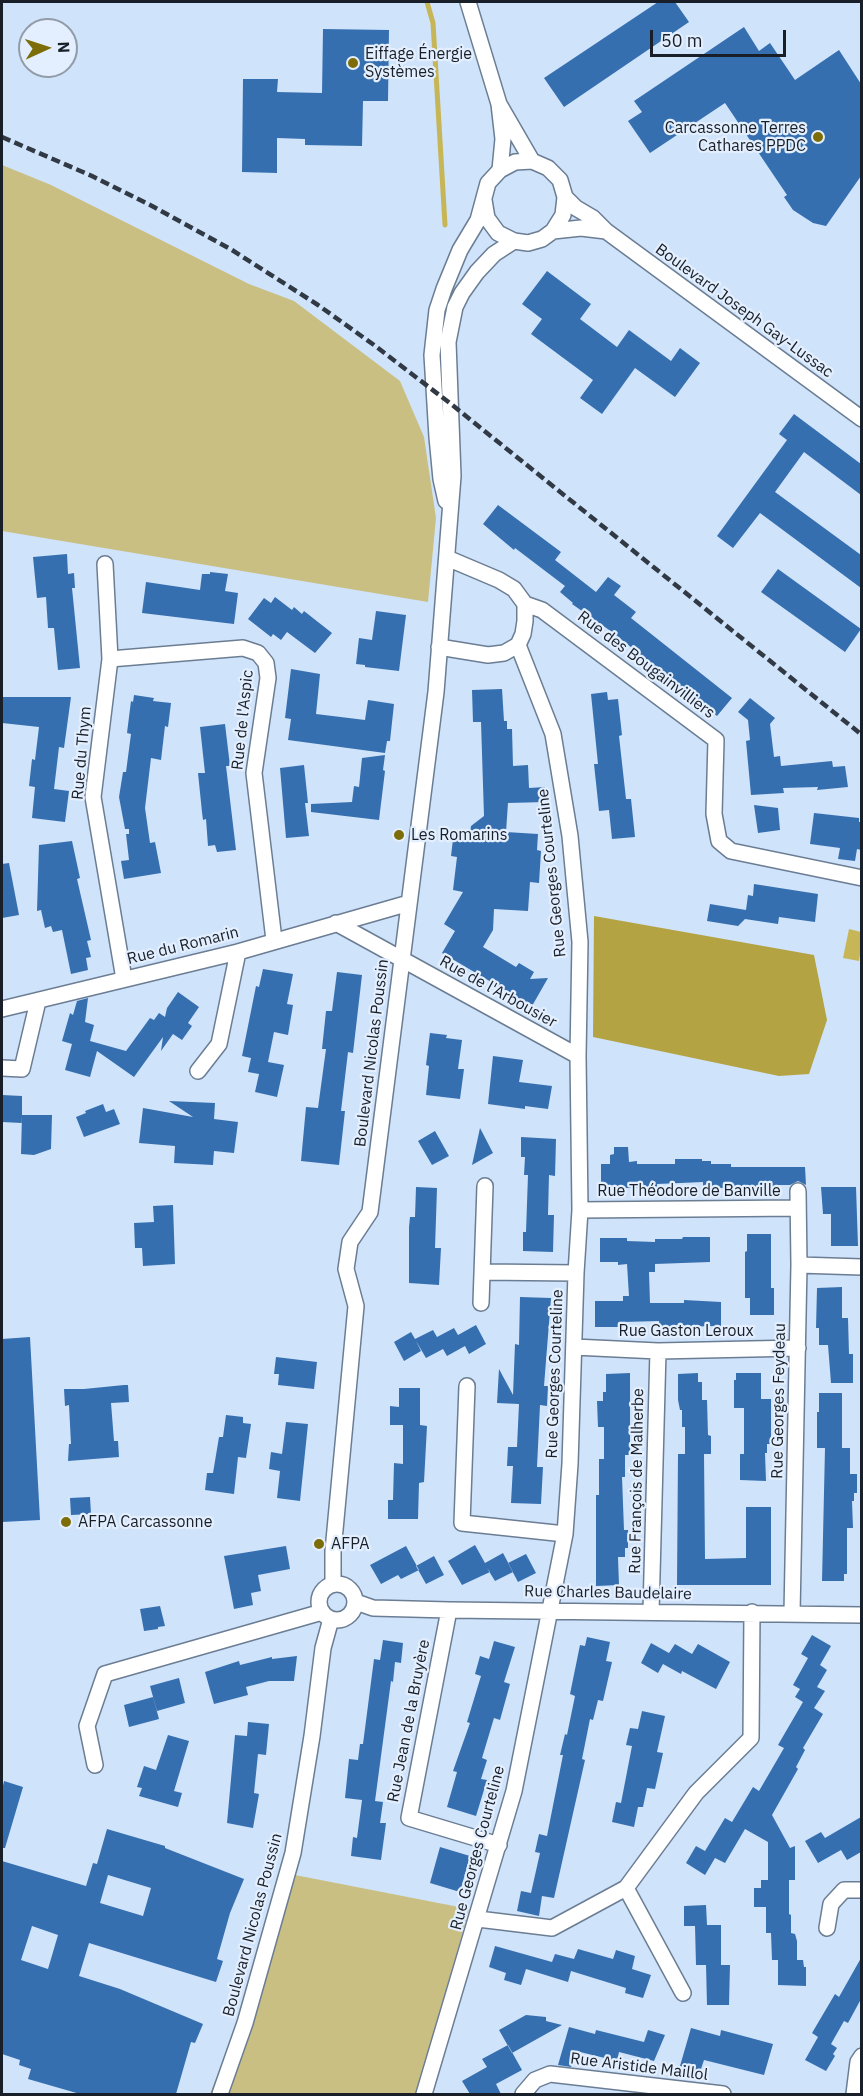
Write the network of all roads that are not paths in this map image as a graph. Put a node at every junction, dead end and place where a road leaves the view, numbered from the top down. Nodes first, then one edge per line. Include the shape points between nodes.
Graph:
1 (468, 2) edge
2 (499, 104) junction
3 (531, 161) junction
4 (500, 170) junction
5 (565, 197) junction
6 (484, 200) junction
7 (553, 231) junction
8 (606, 231) junction
9 (514, 241) junction
10 (861, 419) edge
11 (451, 520) junction
12 (447, 558) junction
13 (105, 564) dead end
14 (525, 604) junction
15 (518, 645) junction
16 (439, 647) junction
17 (110, 660) junction
18 (861, 878) edge
19 (409, 903) junction
20 (336, 923) junction
21 (274, 940) junction
22 (238, 952) junction
23 (402, 959) junction
24 (124, 979) junction
25 (38, 1001) junction
26 (2, 1010) edge
27 (578, 1056) junction
28 (2, 1068) edge
29 (198, 1071) dead end
30 (486, 1186) dead end
31 (798, 1191) dead end
32 (798, 1208) junction
33 (580, 1210) junction
34 (799, 1265) junction
35 (861, 1267) edge
36 (483, 1272) junction
37 (576, 1273) junction
38 (481, 1303) dead end
39 (574, 1347) junction
40 (798, 1348) junction
41 (658, 1351) junction
42 (467, 1386) dead end
43 (565, 1534) junction
44 (333, 1584) junction
45 (356, 1602) junction
46 (449, 1610) junction
47 (551, 1610) junction
48 (651, 1611) junction
49 (752, 1612) junction
50 (792, 1613) junction
51 (861, 1615) edge
52 (326, 1616) junction
53 (95, 1765) dead end
54 (499, 1845) junction
55 (626, 1888) junction
56 (861, 1890) edge
57 (477, 1919) junction
58 (827, 1929) dead end
59 (683, 1993) dead end
60 (861, 2056) edge
61 (220, 2094) edge
62 (424, 2094) edge
63 (523, 2094) edge
64 (723, 2094) edge
65 (853, 2094) edge

1 - 2 street
2 - 3 street
2 - 4 street via 503,139
3 - 4 street via 515,162
3 - 5 street via 548,168 560,180
4 - 6 street via 488,183
5 - 7 street via 563,215
5 - 8 street, Boulevard Joseph Gay-Lussac
6 - 9 street via 487,218 498,233
6 - 11 street, Boulevard Nicolas Poussin via 444,289 434,331 436,437
7 - 8 street
7 - 9 street via 528,243
8 - 10 street, Boulevard Joseph Gay-Lussac
9 - 11 street, Boulevard Nicolas Poussin via 477,272 462,293 452,323 448,342 453,448
11 - 12 street, Boulevard Nicolas Poussin
12 - 14 street via 499,580 514,589
12 - 16 street, Boulevard Nicolas Poussin
13 - 17 street, Rue du Thym
14 - 15 street via 523,634
14 - 18 street, Rue des Bougainvilliers via 542,610 716,740 714,814 719,841 731,850
15 - 16 street via 488,656
15 - 27 street, Rue Georges Courteline via 553,734 570,836 580,942
16 - 19 street, Boulevard Nicolas Poussin
17 - 21 street, Rue de l'Aspic via 243,648 258,653 266,663 268,678 254,774
17 - 24 street, Rue du Thym via 93,797
19 - 20 street, Rue du Romarin
19 - 23 street, Boulevard Nicolas Poussin
20 - 21 street, Rue du Romarin
20 - 23 street
21 - 22 street, Rue du Romarin
22 - 24 street, Rue du Romarin
22 - 29 street via 219,1044
23 - 27 street, Rue de l'Arbousier
23 - 44 street, Boulevard Nicolas Poussin via 370,1212 350,1242 346,1269 356,1306
24 - 25 street, Rue du Romarin
25 - 26 street, Rue du Romarin
25 - 28 street via 22,1069
27 - 33 street, Rue Georges Courteline
30 - 36 street
31 - 32 street, Rue Georges Feydeau
32 - 33 street, Rue Théodore de Banville
32 - 34 street, Rue Georges Feydeau
33 - 37 street, Rue Georges Courteline
34 - 35 street
34 - 40 street, Rue Georges Feydeau
36 - 37 street
36 - 38 street
37 - 39 street, Rue Georges Courteline
39 - 41 street, Rue Gaston Leroux
39 - 43 street, Rue Georges Courteline
40 - 41 street, Rue Gaston Leroux
40 - 50 street, Rue Georges Feydeau
41 - 48 street, Rue François de Malherbe
42 - 43 street via 462,1523
43 - 47 street, Rue Georges Courteline
44 - 45 street via 349,1587
44 - 52 street via 320,1595
45 - 46 street, Rue Charles Baudelaire via 373,1608
45 - 52 street via 348,1617 337,1620
46 - 47 street, Rue Charles Baudelaire
46 - 54 street, Rue Jean de la Bruyère via 409,1818
47 - 48 street, Rue Charles Baudelaire
47 - 54 street, Rue Georges Courteline
48 - 49 street, Rue Charles Baudelaire
49 - 50 street, Rue Charles Baudelaire
49 - 55 street via 751,1737 696,1793
50 - 51 street, Rue Charles Baudelaire
52 - 53 street via 105,1674 87,1726
52 - 61 street, Boulevard Nicolas Poussin via 293,1853 245,2023
54 - 57 street, Rue Georges Courteline
55 - 57 street via 552,1928
55 - 59 street
56 - 58 street via 844,1890 831,1904
57 - 62 street, Rue Georges Courteline
60 - 65 street
63 - 64 street, Rue Aristide Maillol via 535,2080 550,2074

